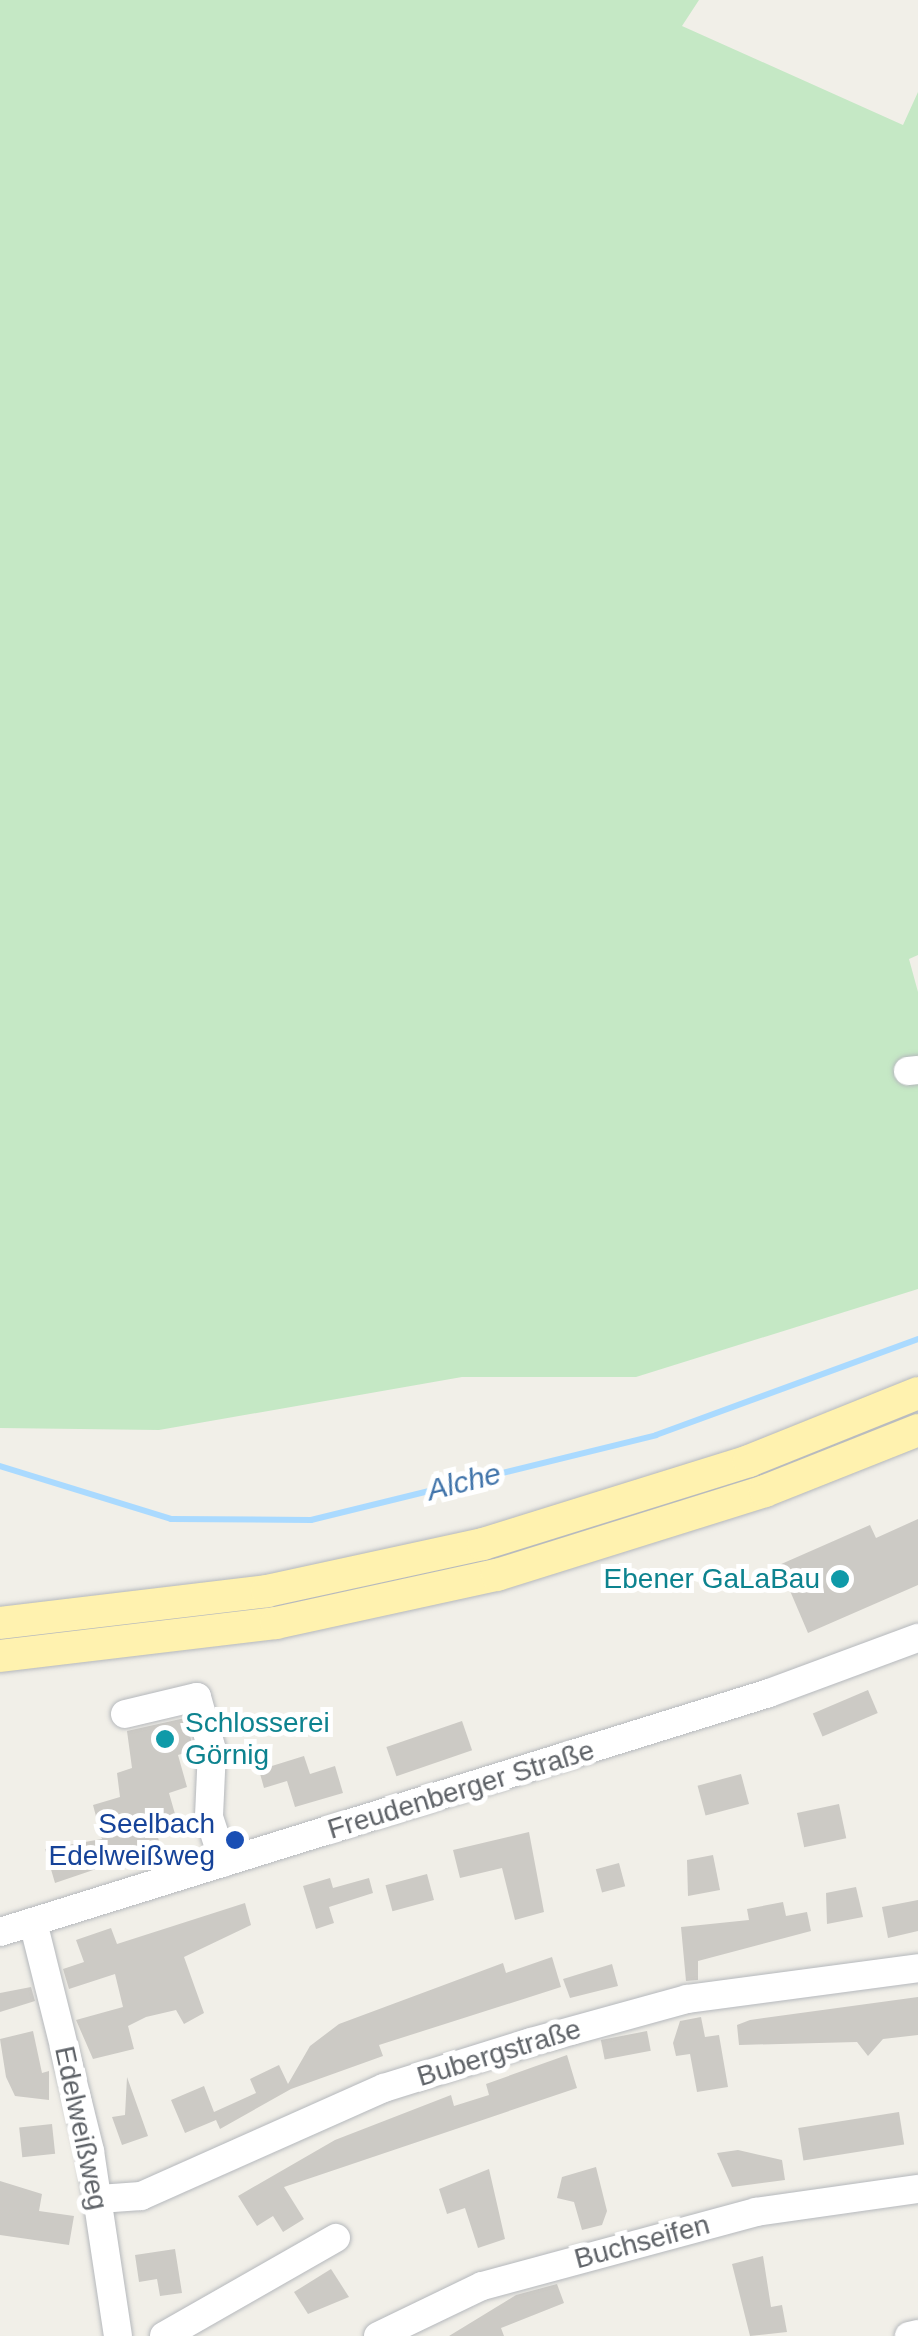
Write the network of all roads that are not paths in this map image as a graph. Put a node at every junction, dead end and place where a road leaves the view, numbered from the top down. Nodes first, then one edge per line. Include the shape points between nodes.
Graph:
1 (918, 1393) edge
2 (918, 1430) edge
3 (0, 1623) edge
4 (918, 1638) edge
5 (0, 1656) edge
6 (125, 1714) dead end
7 (224, 1864) junction
8 (33, 1922) junction
9 (0, 1932) edge
10 (918, 1968) edge
11 (918, 2189) edge
12 (99, 2199) junction
13 (336, 2238) dead end
14 (918, 2334) edge
15 (118, 2336) edge
16 (164, 2336) edge
17 (378, 2336) edge
18 (909, 2336) edge

1 - 3 main road via 749,1461 483,1544 268,1591
2 - 5 main road via 765,1491 478,1579 276,1623
4 - 7 street, Freudenberger Straße
6 - 7 street via 198,1697 212,1750 208,1818
7 - 8 street, Freudenberger Straße
8 - 9 street, Freudenberger Straße
8 - 12 street, Edelweißweg
10 - 12 street, Bubergstraße via 686,1999 531,2042 384,2088 141,2196
11 - 17 street, Buchseifen via 756,2212 500,2281
12 - 15 street, Edelweißweg
13 - 16 street
14 - 18 street

